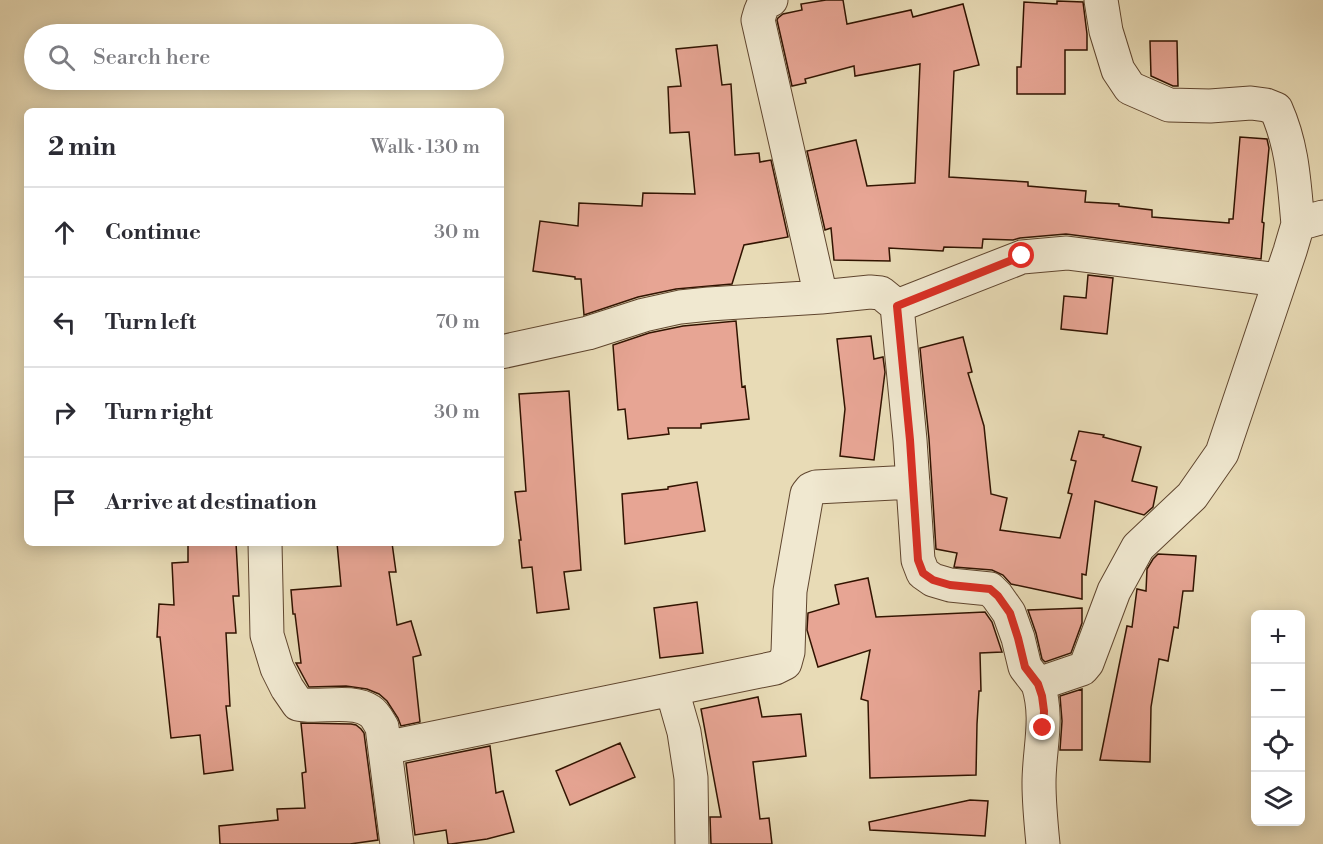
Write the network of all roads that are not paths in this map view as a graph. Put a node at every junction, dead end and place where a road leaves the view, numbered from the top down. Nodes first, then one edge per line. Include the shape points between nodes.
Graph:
1 (771, 0) edge
2 (1101, 0) edge
3 (1310, 220) edge
4 (1279, 280) junction
5 (821, 297) junction
6 (897, 306) junction
7 (504, 351) edge
8 (912, 482) junction
9 (266, 546) edge
10 (1038, 684) junction
11 (672, 690) junction
12 (385, 748) junction
13 (398, 844) edge
14 (692, 844) edge
15 (1043, 844) edge

1 - 5 street via 761,9 758,20
2 - 3 street via 1118,70 1130,87 1169,105 1251,103 1276,110
3 - 4 street via 1290,251
4 - 6 street via 1067,253 1022,256
4 - 10 street via 1222,453 1192,496 1138,547 1114,591 1087,663 1082,669
5 - 6 street via 881,293
5 - 7 street via 680,307
6 - 8 street
8 - 10 street via 918,560 923,573 941,583 990,589 998,596 1010,613 1025,667
8 - 11 street via 811,489 790,591 789,652 785,663
9 - 12 street via 267,635 287,688 300,705 355,706 371,711 382,727
10 - 15 street via 1044,711 1039,782
11 - 12 street
11 - 14 street via 691,778
12 - 13 street

